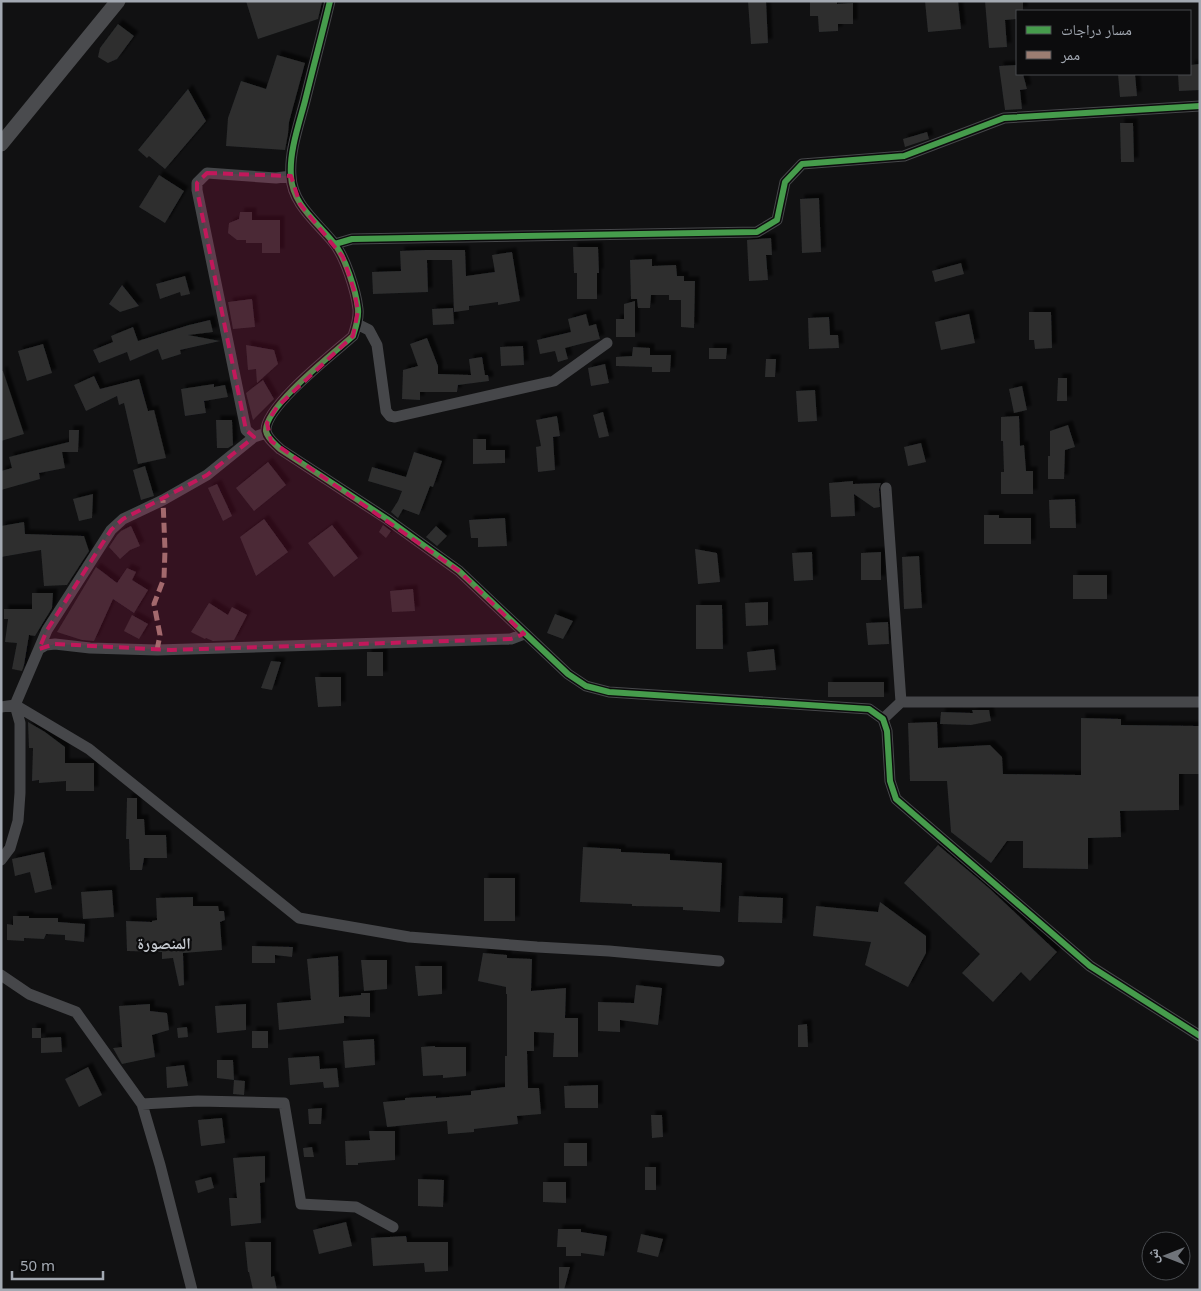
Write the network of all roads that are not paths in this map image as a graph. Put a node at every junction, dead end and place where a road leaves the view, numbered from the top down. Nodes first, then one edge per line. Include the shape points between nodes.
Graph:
1 (118, 1) edge
2 (330, 1) edge
3 (1200, 106) edge
4 (1, 144) edge
5 (291, 176) junction
6 (335, 244) junction
7 (357, 324) junction
8 (607, 343) dead end
9 (266, 433) junction
10 (254, 437) junction
11 (886, 488) dead end
12 (524, 634) junction
13 (39, 649) junction
14 (901, 702) junction
15 (1200, 702) edge
16 (15, 705) junction
17 (1, 707) edge
18 (882, 719) junction
19 (1, 860) edge
20 (719, 961) dead end
21 (1, 975) edge
22 (1200, 1036) edge
23 (142, 1104) junction
24 (393, 1227) dead end
25 (192, 1290) edge

1 - 4 main road
2 - 5 street via 294,144
3 - 6 street via 1004,118 904,156 802,164 785,182 777,220 757,232 352,239
5 - 6 street via 300,204
5 - 10 street via 276,178 207,173 197,183 246,430
6 - 7 street via 354,290
7 - 8 street via 369,330 377,345 386,411 395,417 554,381
7 - 9 street via 353,336 299,383 277,407 267,423
9 - 10 street
9 - 12 street via 280,449 459,571
10 - 13 street via 207,475 124,519 111,530 46,630
11 - 14 street
12 - 13 street via 511,640 181,650 55,644
12 - 18 street via 568,674 586,686 609,692 869,709
13 - 16 street
14 - 15 street
14 - 18 street
16 - 17 street
16 - 19 street via 20,723 18,821 10,848
16 - 20 street via 89,749 299,918 409,937
18 - 22 street via 887,731 890,781 896,800 1090,966
21 - 23 street via 29,994 76,1012
23 - 24 street via 198,1101 284,1103 301,1204 356,1207
23 - 25 street

